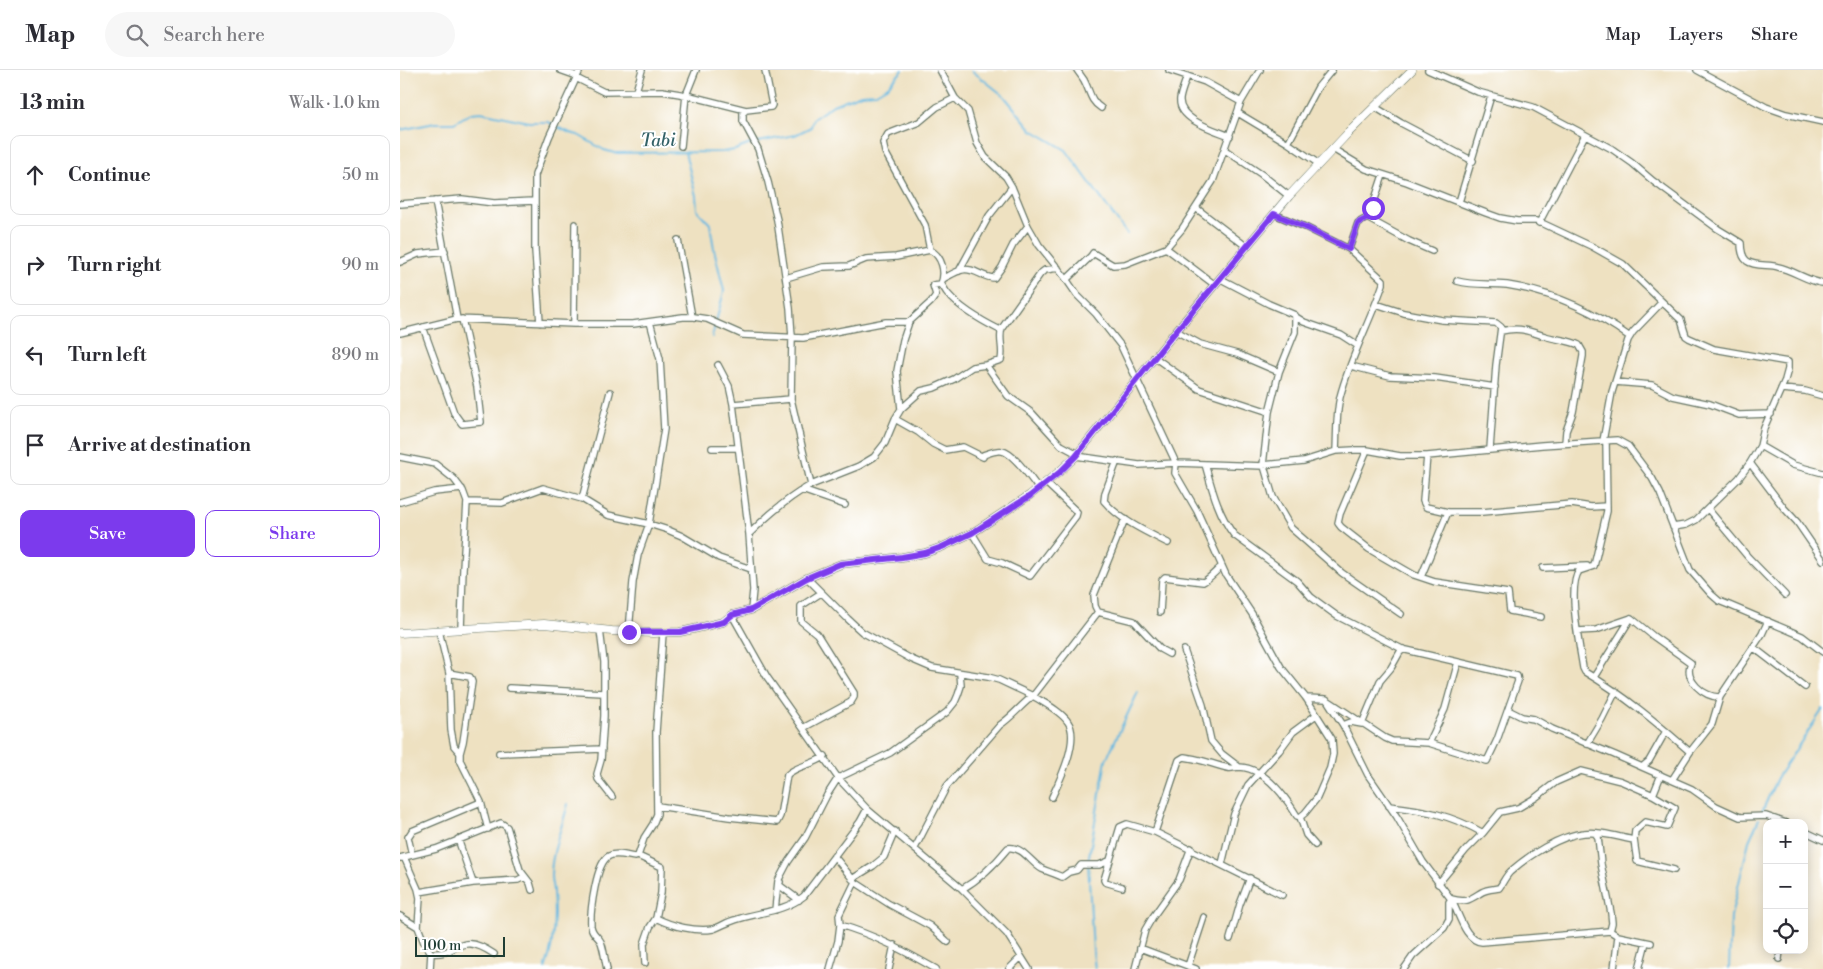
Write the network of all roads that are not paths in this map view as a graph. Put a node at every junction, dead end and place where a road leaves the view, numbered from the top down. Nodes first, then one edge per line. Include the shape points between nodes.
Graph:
1 (560, 70) edge
2 (642, 70) edge
3 (696, 70) edge
4 (765, 70) edge
5 (940, 70) edge
6 (1077, 70) edge
7 (1169, 70) edge
8 (1260, 70) edge
9 (1332, 70) edge
10 (1412, 70) edge
11 (1428, 70) edge
12 (1697, 70) edge
13 (578, 75) edge
14 (1187, 76) junction
15 (636, 91) junction
16 (686, 95) junction
17 (1492, 96) junction
18 (955, 98) junction
19 (1241, 102) junction
20 (1374, 107) junction
21 (1101, 108) dead end
22 (746, 110) junction
23 (1238, 113) junction
24 (1823, 122) edge
25 (1585, 135) junction
26 (1230, 136) junction
27 (1288, 143) junction
28 (680, 146) dead end
29 (1224, 150) junction
30 (1333, 150) junction
31 (1473, 161) junction
32 (1319, 164) junction
33 (1384, 175) junction
34 (1012, 187) junction
35 (1289, 196) junction
36 (435, 200) junction
37 (534, 201) junction
38 (1459, 202) junction
39 (400, 204) edge
40 (1196, 208) junction
41 (1274, 214) junction
42 (1368, 218) junction
43 (1539, 222) junction
44 (575, 224) dead end
45 (1028, 226) junction
46 (678, 240) dead end
47 (1247, 247) junction
48 (1166, 248) junction
49 (1349, 249) junction
50 (930, 250) junction
51 (445, 251) junction
52 (1432, 251) dead end
53 (400, 262) edge
54 (1058, 268) junction
55 (960, 271) junction
56 (786, 278) junction
57 (1067, 279) junction
58 (1221, 279) junction
59 (942, 281) junction
60 (1457, 281) dead end
61 (1823, 283) edge
62 (1215, 285) junction
63 (1662, 302) junction
64 (1376, 304) junction
65 (692, 317) junction
66 (1296, 317) junction
67 (460, 319) junction
68 (650, 322) junction
69 (909, 322) junction
70 (540, 323) junction
71 (574, 324) junction
72 (423, 327) junction
73 (1000, 330) junction
74 (1176, 331) junction
75 (1501, 331) junction
76 (400, 333) edge
77 (792, 337) junction
78 (1630, 337) junction
79 (1358, 346) junction
80 (1154, 358) junction
81 (718, 365) dead end
82 (986, 365) junction
83 (1350, 366) junction
84 (1279, 372) junction
85 (1137, 379) junction
86 (1615, 382) junction
87 (1494, 387) junction
88 (1781, 389) junction
89 (610, 392) dead end
90 (1823, 396) edge
91 (791, 398) junction
92 (733, 404) junction
93 (901, 410) junction
94 (1269, 412) junction
95 (1770, 414) junction
96 (895, 419) junction
97 (1604, 440) junction
98 (1565, 443) junction
99 (1760, 446) junction
100 (712, 448) dead end
101 (738, 448) junction
102 (1490, 449) junction
103 (1368, 450) junction
104 (1336, 451) junction
105 (1076, 456) junction
106 (1427, 456) junction
107 (400, 457) edge
108 (1117, 461) junction
109 (1176, 463) junction
110 (1750, 463) junction
111 (1205, 464) junction
112 (1263, 465) junction
113 (1823, 473) edge
114 (1046, 483) junction
115 (811, 485) junction
116 (1039, 489) junction
117 (462, 490) junction
118 (802, 490) junction
119 (582, 499) junction
120 (400, 502) edge
121 (467, 502) junction
122 (844, 505) dead end
123 (1607, 506) junction
124 (1708, 508) junction
125 (1448, 512) junction
126 (1125, 519) junction
127 (649, 524) junction
128 (1673, 527) junction
129 (972, 533) junction
130 (749, 534) junction
131 (1168, 543) dead end
132 (1823, 560) edge
133 (1222, 566) junction
134 (1594, 566) junction
135 (1543, 568) dead end
136 (751, 569) junction
137 (1421, 577) junction
138 (807, 578) junction
139 (821, 593) junction
140 (1785, 595) dead end
141 (751, 610) junction
142 (1098, 612) junction
143 (1160, 612) dead end
144 (1401, 614) dead end
145 (732, 615) junction
146 (1541, 617) dead end
147 (1631, 618) junction
148 (1768, 621) junction
149 (461, 629) junction
150 (600, 630) junction
151 (439, 631) junction
152 (1578, 631) junction
153 (629, 632) junction
154 (400, 633) edge
155 (663, 633) junction
156 (1753, 647) junction
157 (1404, 649) junction
158 (1184, 650) dead end
159 (1823, 652) edge
160 (1169, 654) dead end
161 (1458, 662) junction
162 (960, 672) junction
163 (449, 673) junction
164 (1594, 677) junction
165 (1805, 687) dead end
166 (509, 688) dead end
167 (1616, 691) junction
168 (603, 693) junction
169 (1033, 696) junction
170 (1720, 697) junction
171 (1306, 698) junction
172 (1326, 698) junction
173 (1508, 710) junction
174 (1316, 715) junction
175 (1362, 724) junction
176 (1343, 725) junction
177 (803, 728) junction
178 (1666, 730) junction
179 (1429, 743) junction
180 (1587, 744) junction
181 (602, 749) junction
182 (499, 752) dead end
183 (1690, 752) junction
184 (460, 753) junction
185 (825, 756) junction
186 (1239, 767) junction
187 (1642, 768) junction
188 (1258, 774) junction
189 (1660, 775) junction
190 (838, 778) junction
191 (1672, 780) junction
192 (1653, 795) junction
193 (612, 797) dead end
194 (1052, 797) dead end
195 (481, 802) junction
196 (658, 806) junction
197 (1389, 806) junction
198 (866, 809) junction
199 (1300, 817) junction
200 (1775, 819) edge
201 (488, 829) junction
202 (895, 831) junction
203 (1155, 832) junction
204 (1483, 833) junction
205 (1595, 833) junction
206 (1808, 833) edge
207 (458, 839) junction
208 (1634, 840) junction
209 (1823, 840) edge
210 (1315, 845) dead end
211 (915, 848) junction
212 (1191, 848) junction
213 (412, 855) junction
214 (638, 856) junction
215 (834, 856) junction
216 (402, 858) edge
217 (1108, 861) junction
218 (788, 862) junction
219 (1222, 864) junction
220 (1098, 865) junction
221 (1674, 870) dead end
222 (1104, 874) junction
223 (524, 877) junction
224 (1250, 878) junction
225 (854, 880) junction
226 (473, 883) junction
227 (1438, 884) junction
228 (1122, 887) dead end
229 (962, 889) junction
230 (532, 890) dead end
231 (419, 892) junction
232 (1282, 895) dead end
233 (1450, 899) junction
234 (799, 900) junction
235 (775, 910) junction
236 (400, 916) edge
237 (1204, 916) dead end
238 (656, 918) junction
239 (840, 925) junction
240 (418, 926) junction
241 (1610, 931) junction
242 (1618, 936) junction
243 (1230, 939) dead end
244 (948, 942) dead end
245 (894, 945) junction
246 (1140, 948) junction
247 (431, 953) junction
248 (494, 954) dead end
249 (1780, 954) edge
250 (1021, 957) junction
251 (1779, 959) dead end
252 (645, 963) dead end
253 (1188, 966) junction
254 (430, 969) edge
255 (607, 969) edge
256 (830, 969) edge
257 (889, 969) edge
258 (936, 969) edge
259 (1008, 969) edge
260 (1029, 969) edge
261 (1136, 969) edge
262 (1196, 969) edge
263 (1404, 969) edge
264 (1614, 969) edge
265 (1639, 969) edge

1 - 13 street
2 - 15 street
3 - 16 street
4 - 22 street via 772,105
5 - 18 street
6 - 21 street via 1092,100
7 - 14 street
8 - 19 street
9 - 27 street via 1318,87
10 - 20 street
11 - 17 street
12 - 24 street via 1766,107
13 - 15 street via 604,92
13 - 37 street via 534,175
14 - 19 street
14 - 26 street via 1180,99 1186,116
15 - 16 street
16 - 22 street
16 - 28 street
17 - 25 street via 1528,105
17 - 31 street
18 - 34 street via 968,111 977,143 985,157 1006,176
18 - 50 street via 919,122 888,134 883,143 926,225
19 - 23 street
20 - 30 street
20 - 31 street
22 - 56 street via 743,121 758,149 768,182
23 - 26 street
23 - 27 street
25 - 43 street
25 - 61 street via 1612,149 1734,238 1741,244 1741,251 1750,263 1778,266
26 - 29 street
27 - 32 street
29 - 35 street
29 - 40 street via 1213,181
30 - 32 street
30 - 33 street via 1366,169
31 - 38 street
32 - 35 street
33 - 38 street
33 - 42 street
34 - 45 street
34 - 55 street via 988,216
35 - 41 street
36 - 37 street
36 - 39 street
36 - 51 street
37 - 70 street
38 - 43 street via 1500,218
40 - 47 street
40 - 48 street
41 - 47 street
41 - 49 street
42 - 49 street via 1358,223
42 - 52 street
43 - 63 street via 1623,264
44 - 71 street
45 - 54 street
45 - 55 street via 994,278 969,269
46 - 65 street
47 - 58 street
48 - 57 street via 1114,265 1093,253
48 - 62 street
49 - 64 street via 1382,280
50 - 56 street via 866,259 849,266 823,268
50 - 59 street via 935,252 944,271
51 - 53 street via 418,254
51 - 67 street
54 - 57 street
54 - 73 street via 1042,273
55 - 59 street
56 - 77 street
57 - 85 street via 1121,346
58 - 62 street
58 - 66 street via 1294,313
59 - 69 street via 933,285 936,295 931,302
59 - 73 street via 948,294 984,322
60 - 78 street via 1471,285 1492,283 1527,288 1609,322
62 - 74 street
63 - 78 street
63 - 88 street via 1681,320 1684,333 1689,338 1714,349 1788,362
64 - 75 street via 1442,320 1496,323
64 - 79 street
65 - 68 street
65 - 77 street via 708,319 743,335
66 - 79 street via 1341,335
66 - 84 street via 1296,332
67 - 70 street
67 - 72 street
67 - 72 street via 476,387 480,422 462,424 454,413
68 - 71 street
68 - 127 street via 660,359 664,429
69 - 77 street via 886,322 803,338
69 - 93 street via 897,371
70 - 71 street
72 - 76 street
73 - 82 street via 1001,360
74 - 80 street
74 - 84 street via 1200,344 1237,354
75 - 87 street
75 - 98 street via 1522,329 1580,344 1583,356
77 - 91 street
78 - 86 street
79 - 83 street
80 - 85 street
80 - 94 street via 1199,388
81 - 92 street via 729,386
82 - 93 street via 972,367 954,379 921,391
82 - 105 street via 1008,396 1032,413 1061,445
83 - 87 street via 1390,376 1435,378
83 - 104 street via 1338,410
84 - 94 street
85 - 105 street
85 - 109 street
86 - 95 street via 1652,385 1673,396 1710,404 1739,415
86 - 97 street
87 - 102 street
88 - 90 street
88 - 95 street
89 - 119 street
91 - 92 street
91 - 115 street
92 - 101 street
93 - 96 street
94 - 112 street
95 - 99 street
96 - 115 street via 885,443 874,457
96 - 116 street via 944,450 963,447 983,457 990,452 1008,453
97 - 98 street
97 - 123 street
97 - 128 street via 1617,440 1628,446 1638,458 1660,493
98 - 102 street
99 - 110 street
99 - 113 street via 1793,465
100 - 101 street
101 - 130 street
102 - 106 street
103 - 104 street
103 - 106 street via 1400,456
103 - 137 street via 1338,523 1369,549
104 - 112 street via 1304,461
105 - 108 street
105 - 114 street
106 - 125 street via 1424,505
107 - 117 street via 435,464
108 - 109 street via 1139,465
108 - 126 street via 1104,501
109 - 111 street
109 - 133 street via 1175,473
110 - 124 street
110 - 132 street
111 - 112 street
111 - 157 street via 1214,496 1234,535 1298,581 1329,611
112 - 144 street via 1273,497 1291,528 1342,573
114 - 116 street
114 - 129 street via 1077,512 1030,576 988,559
115 - 118 street
116 - 129 street
117 - 120 street via 434,492
117 - 121 street
118 - 122 street
118 - 130 street via 771,512
119 - 121 street via 543,488 502,502
119 - 127 street via 608,515
121 - 149 street
123 - 125 street via 1591,508 1572,504
123 - 134 street
124 - 128 street via 1696,520
124 - 140 street via 1748,557
125 - 137 street
126 - 131 street
126 - 142 street via 1094,595
127 - 136 street via 682,536 719,558
127 - 153 street via 638,555
128 - 148 street via 1690,570 1711,594
129 - 138 street via 925,553 840,564
130 - 136 street
133 - 143 street via 1203,582 1165,577 1162,580
133 - 171 street via 1282,667
134 - 135 street
134 - 152 street via 1579,571 1574,583
136 - 141 street
137 - 146 street via 1508,593 1510,611
138 - 139 street
138 - 141 street
139 - 162 street via 862,632 884,645 932,668
139 - 177 street via 801,606 801,621 817,634 854,696 851,702
141 - 145 street
142 - 160 street via 1134,621 1160,650
142 - 169 street
145 - 155 street via 724,622
145 - 177 street via 768,677
147 - 152 street via 1596,630
147 - 164 street
147 - 170 street via 1691,663 1690,674 1695,686 1712,698
148 - 156 street
148 - 159 street via 1802,636
149 - 150 street via 544,624
149 - 151 street
150 - 153 street
150 - 168 street
151 - 154 street
151 - 163 street
152 - 164 street via 1583,668
153 - 155 street
155 - 196 street via 656,732
156 - 165 street
156 - 170 street
157 - 161 street
157 - 175 street via 1380,681
158 - 186 street via 1212,741
161 - 173 street via 1517,676
161 - 179 street via 1445,708
162 - 169 street via 999,680
162 - 190 street via 958,695 947,712 890,753
163 - 184 street via 450,730 454,746
163 - 184 street via 470,677 472,682
164 - 167 street
166 - 168 street
167 - 178 street
167 - 180 street
168 - 181 street
169 - 194 street via 1062,715 1072,730 1065,770
169 - 211 street via 1000,725 947,786
170 - 183 street via 1712,724
171 - 172 street
171 - 174 street
172 - 175 street
172 - 176 street
173 - 179 street via 1487,761
173 - 180 street
174 - 188 street via 1293,732
174 - 199 street via 1332,739 1333,754 1317,798
175 - 176 street via 1351,722
175 - 179 street via 1392,741
176 - 197 street via 1368,775
177 - 185 street
178 - 183 street
178 - 187 street
180 - 187 street
181 - 182 street
181 - 193 street via 598,779
183 - 191 street
184 - 195 street via 460,760
185 - 190 street
185 - 196 street via 787,775 777,822
186 - 188 street
186 - 203 street via 1181,758
187 - 189 street
188 - 199 street via 1274,784
188 - 219 street via 1248,785 1234,814
189 - 191 street
189 - 192 street
190 - 198 street
190 - 218 street
191 - 200 street via 1740,817
192 - 204 street via 1621,781 1581,771 1556,782 1518,808 1500,812
192 - 208 street via 1674,808 1667,827 1645,822 1635,831
195 - 201 street
195 - 213 street via 412,831 408,837
196 - 214 street
197 - 204 street via 1440,814
197 - 227 street
198 - 202 street
198 - 215 street
199 - 210 street via 1306,835
201 - 207 street
201 - 223 street via 499,823 506,826
202 - 211 street
202 - 225 street via 884,857
203 - 212 street
203 - 217 street via 1134,825 1120,827
204 - 227 street
205 - 208 street
205 - 233 street via 1574,834 1550,845 1521,863 1499,888 1483,891 1469,900
205 - 241 street via 1611,913
206 - 209 street
207 - 213 street
207 - 226 street
208 - 221 street via 1637,861
211 - 229 street
212 - 219 street
212 - 246 street via 1179,880 1152,918
213 - 216 street
214 - 238 street via 662,867
214 - 255 street via 609,856 598,873 591,926 602,944
215 - 225 street
215 - 234 street
216 - 231 street
217 - 220 street
217 - 222 street
218 - 234 street via 779,885
218 - 235 street via 778,881
219 - 224 street
220 - 222 street
220 - 229 street via 1081,865 1062,878 1040,868 1019,849 1008,848 972,884
222 - 228 street via 1104,882
223 - 226 street
223 - 230 street
224 - 232 street
224 - 243 street
225 - 239 street via 840,915
225 - 244 street via 930,926
226 - 231 street
227 - 233 street
229 - 250 street via 1007,934
231 - 240 street
233 - 241 street via 1468,936 1476,942
233 - 263 street via 1449,919 1444,928 1413,956
234 - 235 street
235 - 238 street via 713,928 692,928
236 - 240 street
237 - 253 street
238 - 252 street via 644,944
239 - 245 street
239 - 256 street
240 - 247 street
241 - 242 street
242 - 264 street
242 - 265 street via 1648,943
245 - 257 street
245 - 258 street
246 - 253 street
246 - 261 street
247 - 248 street via 441,953 466,943 478,945
247 - 254 street
249 - 251 street
250 - 259 street
250 - 260 street
253 - 262 street

